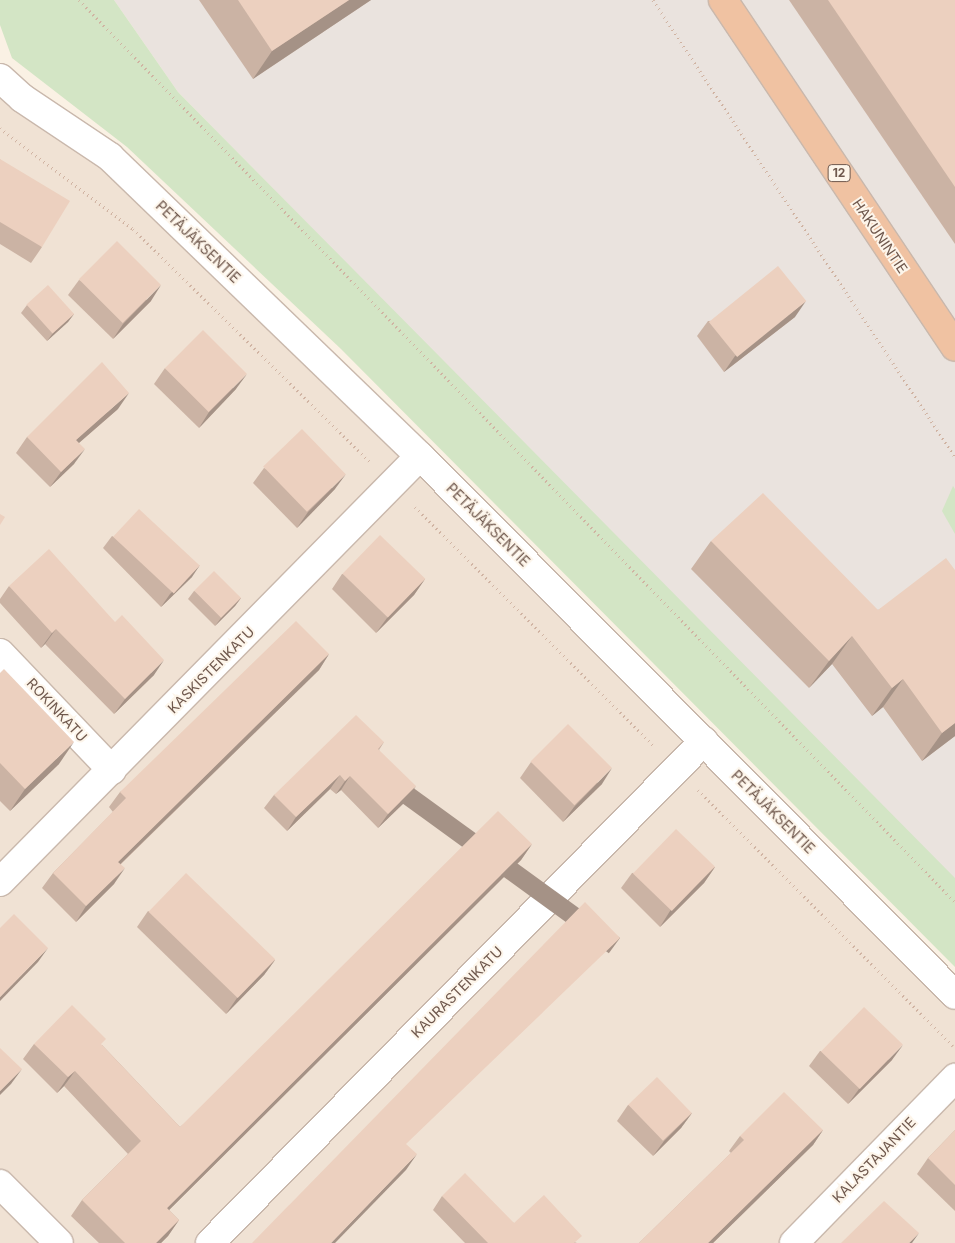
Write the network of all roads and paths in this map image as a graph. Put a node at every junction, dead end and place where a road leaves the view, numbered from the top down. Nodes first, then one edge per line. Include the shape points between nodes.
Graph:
1 (79, 0) edge
2 (653, 0) edge
3 (723, 0) edge
4 (0, 78) edge
5 (0, 128) edge
6 (955, 346) edge
7 (420, 456) junction
8 (955, 458) edge
9 (393, 486) junction
10 (0, 653) edge
11 (704, 741) junction
12 (677, 769) junction
13 (112, 770) junction
14 (0, 882) edge
15 (955, 902) edge
16 (955, 995) edge
17 (955, 1048) edge
18 (955, 1078) edge
19 (0, 1184) edge
20 (60, 1243) edge
21 (210, 1243) edge
22 (794, 1243) edge

1 - 15 path
2 - 8 path
3 - 6 highway, HAKUNINTIE / 12
4 - 7 street, PETÄJÄKSENTIE via 22,98 110,157
5 - 9 path via 133,228
7 - 9 street, KASKISTENKATU
7 - 11 street, PETÄJÄKSENTIE
9 - 12 path
9 - 13 street, KASKISTENKATU
10 - 13 street, ROKINKATU
11 - 12 street, KAURASTENKATU
11 - 16 street, PETÄJÄKSENTIE
12 - 17 path
12 - 21 street, KAURASTENKATU
13 - 14 street, KASKISTENKATU
18 - 22 street, KALASTAJANTIE
19 - 20 street

